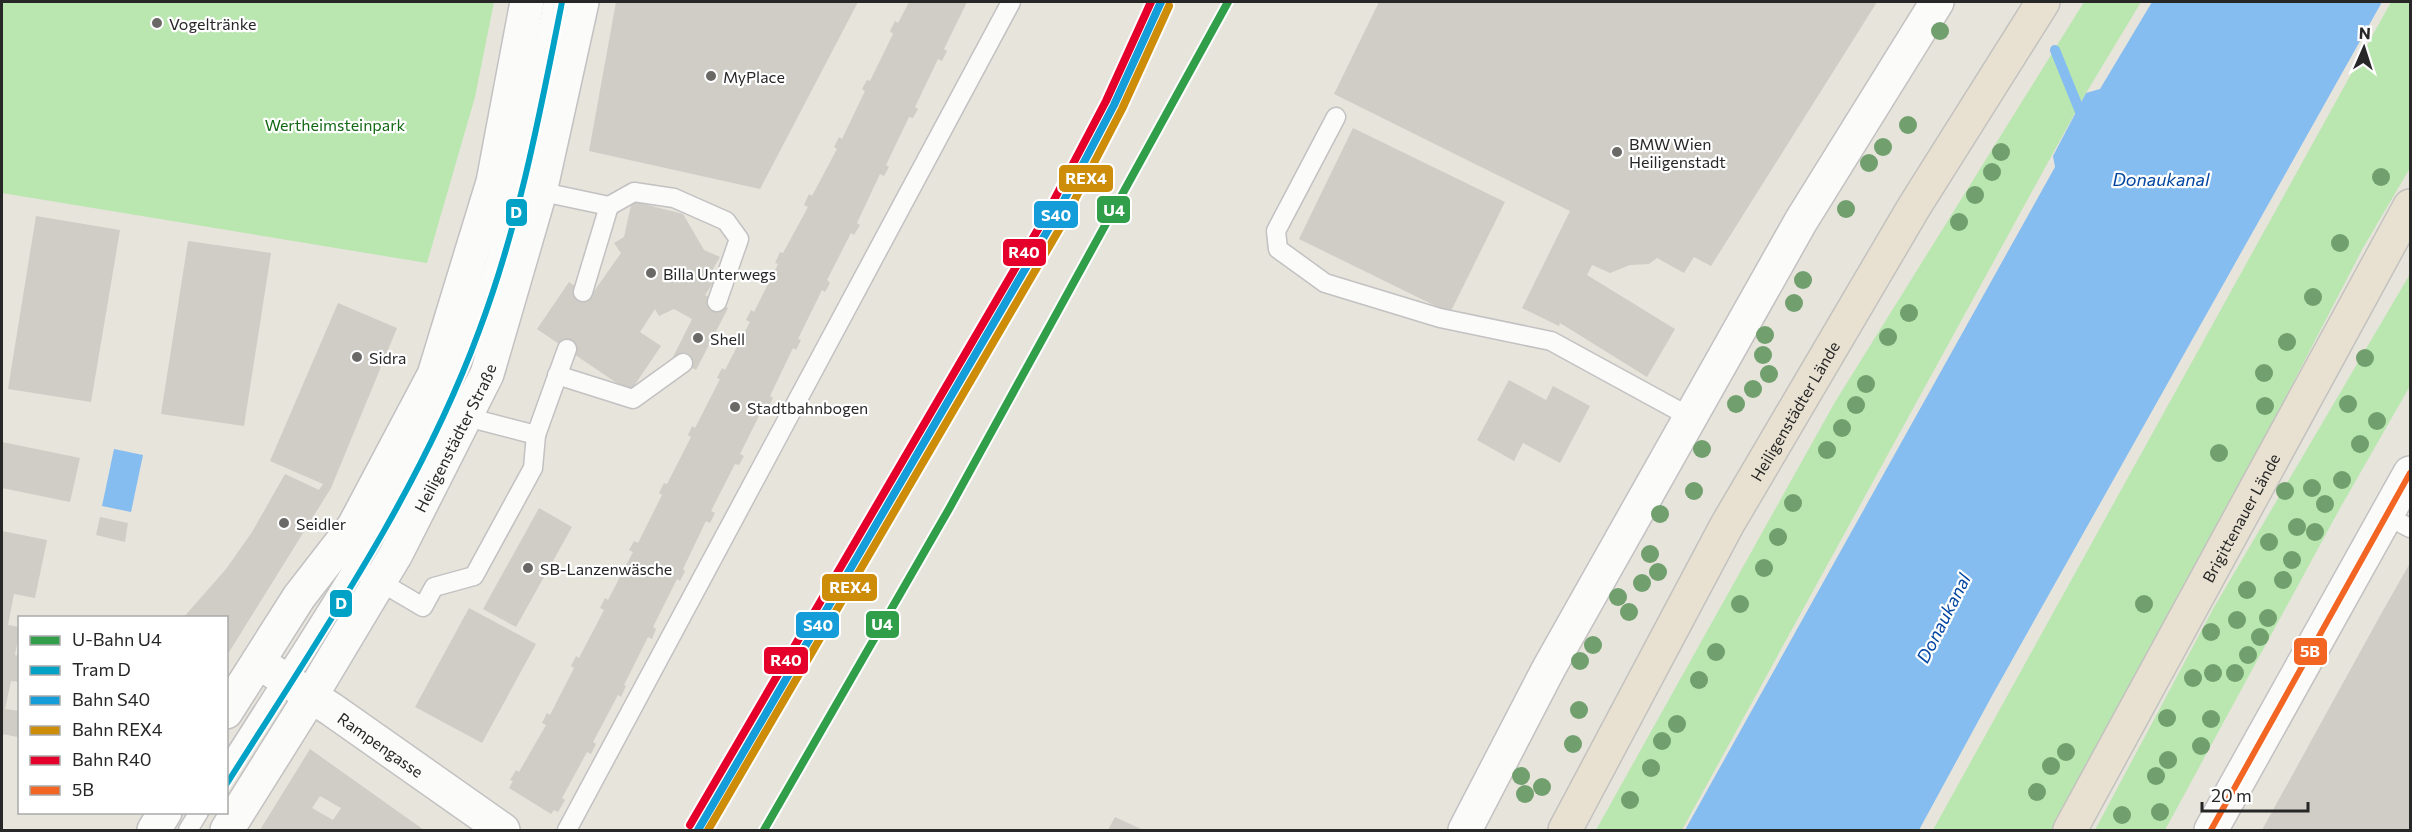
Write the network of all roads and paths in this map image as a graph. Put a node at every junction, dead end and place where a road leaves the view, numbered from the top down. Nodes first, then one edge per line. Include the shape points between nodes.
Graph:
1 (527, 2) edge
2 (553, 2) edge
3 (582, 2) edge
4 (1011, 2) edge
5 (1937, 2) edge
6 (2020, 2) edge
7 (2043, 2) edge
8 (1336, 117) dead end
9 (516, 187) junction
10 (609, 206) junction
11 (2410, 206) edge
12 (1914, 207) junction
13 (2401, 228) edge
14 (583, 292) dead end
15 (717, 302) dead end
16 (567, 349) dead end
17 (683, 363) dead end
18 (557, 375) junction
19 (443, 407) junction
20 (1690, 417) junction
21 (536, 435) junction
22 (2410, 473) edge
23 (2399, 522) edge
24 (355, 567) junction
25 (271, 670) junction
26 (312, 696) junction
27 (228, 710) edge
28 (228, 765) edge
29 (164, 814) edge
30 (198, 814) edge
31 (154, 831) edge
32 (188, 831) edge
33 (227, 831) edge
34 (503, 831) edge
35 (567, 831) edge
36 (1465, 831) edge
37 (1565, 831) edge
38 (2070, 831) edge
39 (2211, 831) edge

1 - 9 main road, Heiligenstädter Straße
2 - 9 lane
3 - 9 main road, Heiligenstädter Straße
4 - 35 lane
5 - 20 main road via 1801,221
6 - 12 highway
7 - 12 highway, Heiligenstädter Lände
8 - 20 lane via 1276,231 1278,249 1325,283 1440,318 1551,341
9 - 10 lane
9 - 19 main road, Heiligenstädter Straße via 434,375
9 - 19 main road, Heiligenstädter Straße via 487,374
10 - 14 lane
10 - 15 lane via 634,192 674,198 726,221 739,239
11 - 13 highway, Brigittenauer Lände
12 - 37 highway, Heiligenstädter Lände via 1727,525
13 - 38 highway, Brigittenauer Lände
16 - 18 lane
17 - 18 lane via 633,399
18 - 21 lane
19 - 21 lane
19 - 24 main road, Heiligenstädter Straße via 354,526
19 - 24 main road, Heiligenstädter Straße via 396,554
20 - 36 main road via 1549,668
21 - 24 lane via 533,468 474,576 434,587 423,607
22 - 23 main road
23 - 39 main road
24 - 25 main road, Heiligenstädter Straße via 299,597
24 - 26 main road, Heiligenstädter Straße
25 - 26 main road, Rampengasse
25 - 27 main road, Heiligenstädter Straße
25 - 28 lane
26 - 33 main road, Heiligenstädter Straße
26 - 34 main road, Rampengasse
29 - 31 main road
30 - 32 lane

